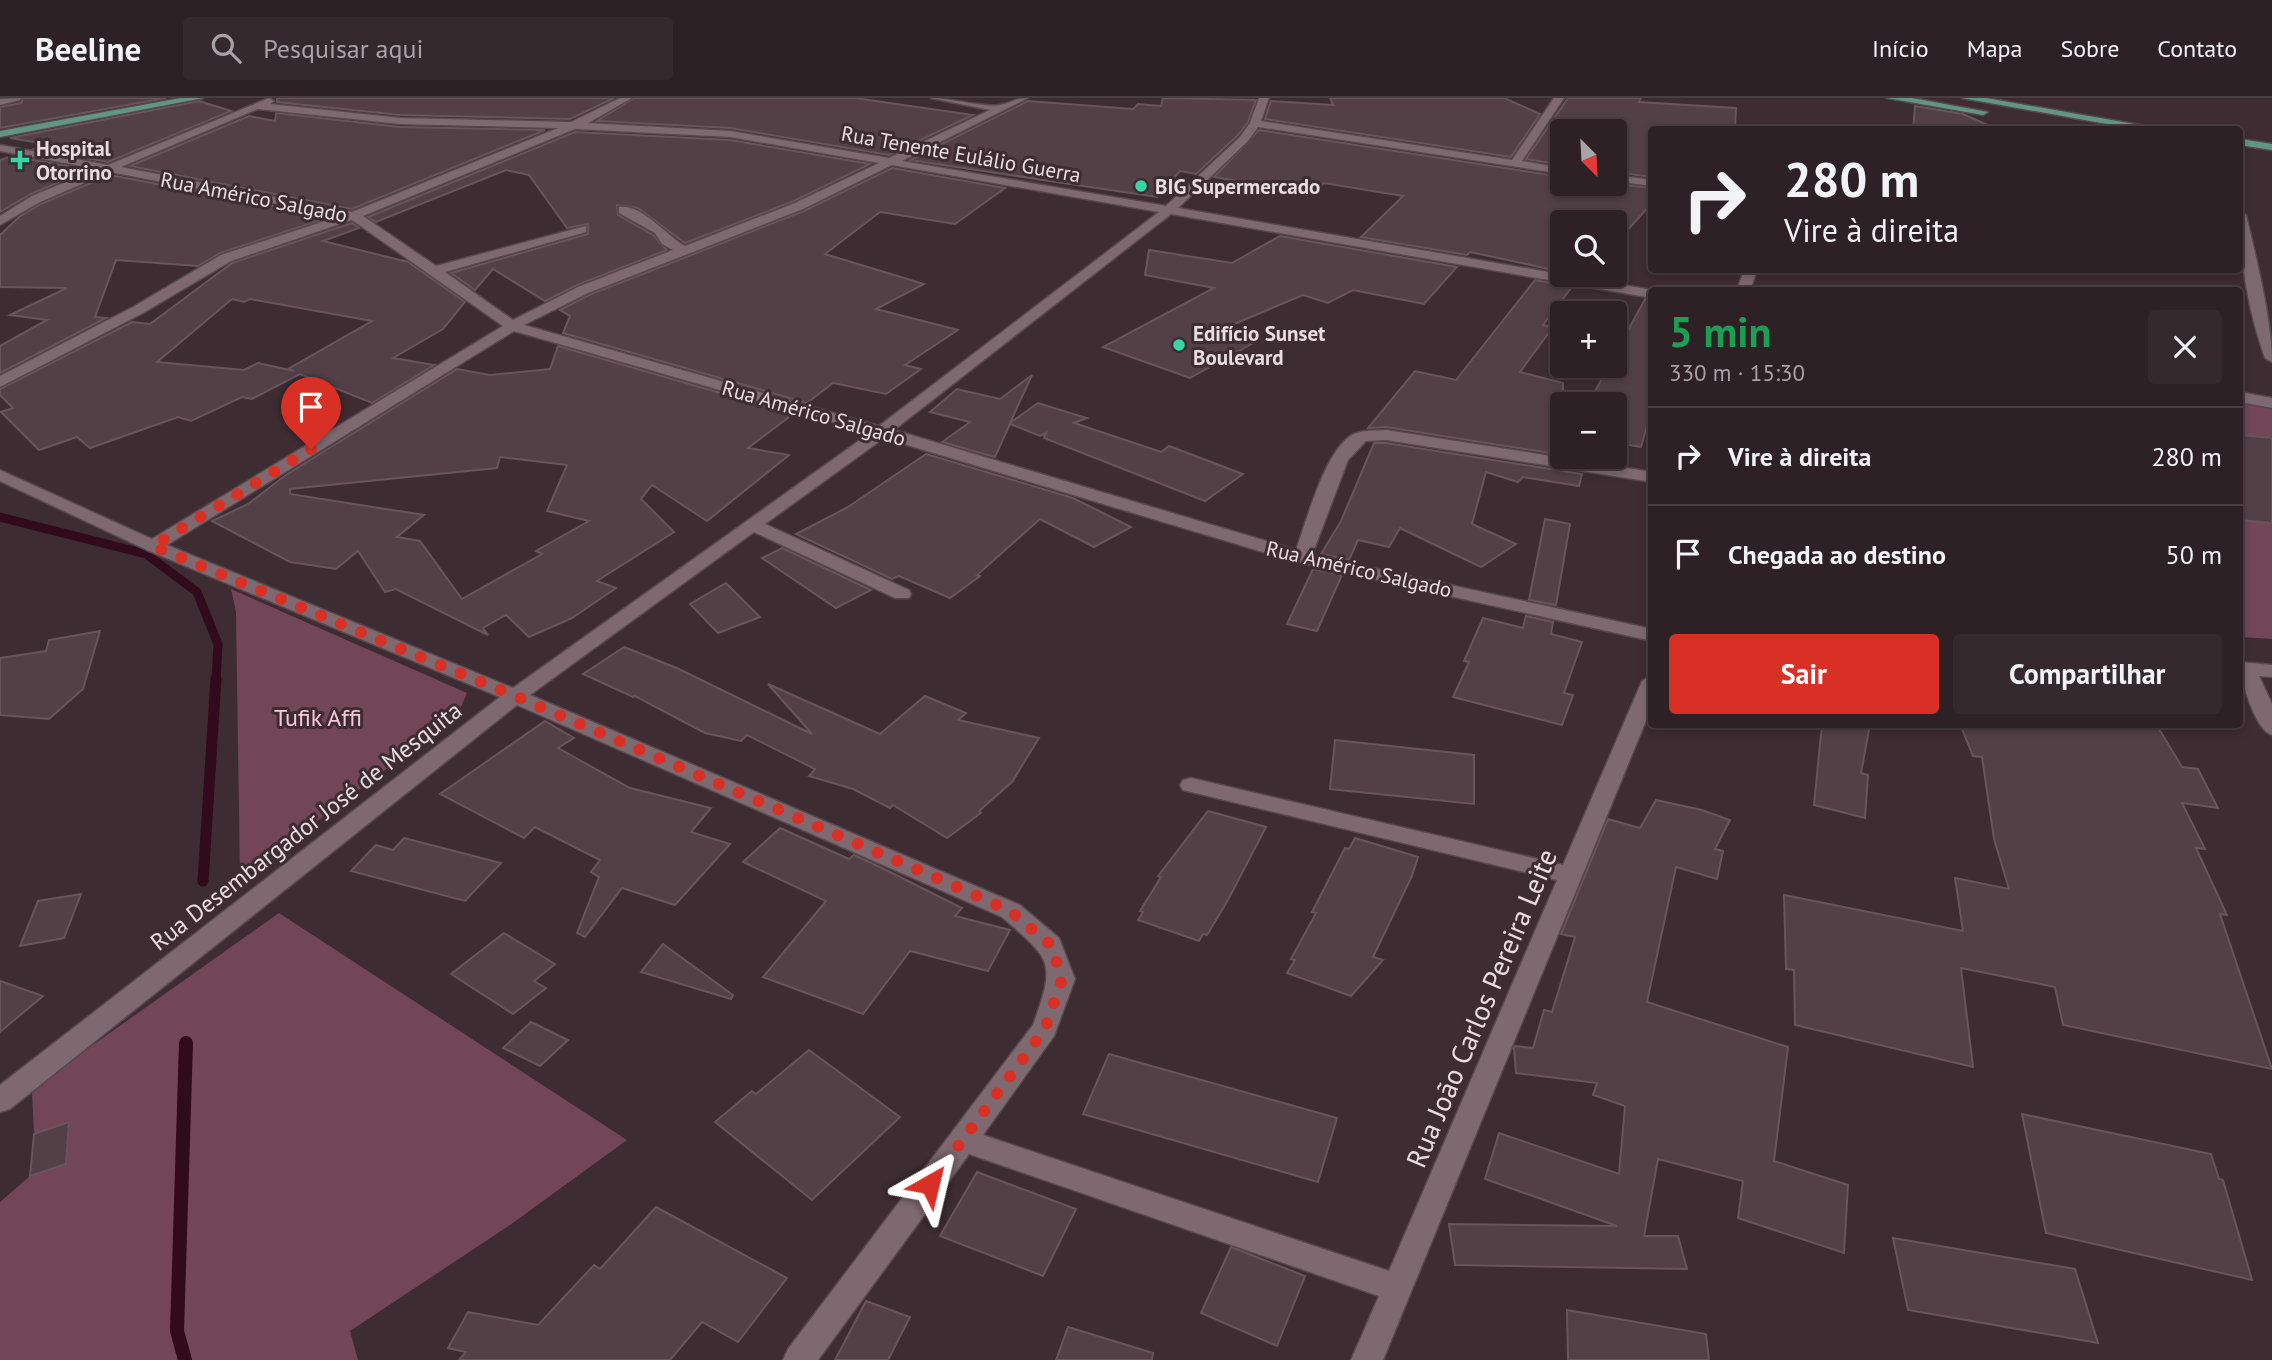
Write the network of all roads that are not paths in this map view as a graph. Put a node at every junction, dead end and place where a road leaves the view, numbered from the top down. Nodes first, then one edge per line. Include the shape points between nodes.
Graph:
1 (16, 98) edge
2 (198, 98) edge
3 (278, 98) edge
4 (627, 98) edge
5 (936, 98) edge
6 (1023, 98) edge
7 (1264, 98) edge
8 (1559, 98) edge
9 (1892, 98) edge
10 (1967, 98) edge
11 (0, 102) edge
12 (258, 106) junction
13 (1001, 109) junction
14 (1255, 123) junction
15 (572, 126) junction
16 (2063, 126) edge
17 (2138, 126) edge
18 (0, 134) edge
19 (2243, 142) edge
20 (2272, 147) edge
21 (0, 148) edge
22 (887, 164) junction
23 (1516, 164) junction
24 (108, 169) junction
25 (1550, 169) edge
26 (1628, 180) edge
27 (1648, 182) edge
28 (623, 210) dead end
29 (1169, 210) junction
30 (353, 216) junction
31 (0, 221) edge
32 (2243, 226) edge
33 (582, 229) dead end
34 (684, 251) junction
35 (433, 271) junction
36 (1648, 293) edge
37 (512, 326) junction
38 (2272, 358) edge
39 (0, 382) edge
40 (2243, 398) edge
41 (2272, 403) edge
42 (882, 432) junction
43 (0, 475) edge
44 (1648, 476) edge
45 (753, 525) junction
46 (153, 546) junction
47 (1301, 558) junction
48 (902, 594) dead end
49 (1648, 634) edge
50 (2243, 668) edge
51 (2272, 671) edge
52 (1648, 691) edge
53 (515, 696) junction
54 (2272, 729) edge
55 (1191, 785) dead end
56 (1571, 875) junction
57 (0, 1101) edge
58 (962, 1140) junction
59 (1398, 1288) junction
60 (799, 1360) edge
61 (1367, 1360) edge

1 - 11 street
2 - 18 main road
3 - 12 street
4 - 15 street
5 - 13 street
6 - 13 street
7 - 14 street, Rua Desembargador José de Mesquita
8 - 23 street
9 - 16 main road
10 - 17 main road
12 - 15 street, Rua Tenente Eulálio Guerra via 400,121
12 - 24 street
13 - 22 street
14 - 23 street
14 - 29 street, Rua Desembargador José de Mesquita
15 - 22 street, Rua Tenente Eulálio Guerra via 730,134
15 - 30 street
19 - 20 main road
21 - 24 street, Rua Américo Salgado
22 - 29 street, Rua Tenente Eulálio Guerra
22 - 34 street via 799,206
23 - 25 street
24 - 30 street, Rua Américo Salgado
24 - 31 street via 36,199
26 - 27 street
28 - 34 street
29 - 36 street, Rua Tenente Eulálio Guerra
29 - 42 street, Rua Desembargador José de Mesquita
30 - 35 street, Rua Américo Salgado
30 - 39 street via 226,258
32 - 38 street via 2258,317
33 - 35 street
34 - 37 street via 583,290
35 - 37 street, Rua Américo Salgado
37 - 42 street, Rua Américo Salgado
37 - 46 street
40 - 41 street
42 - 45 street, Rua Desembargador José de Mesquita
42 - 47 street, Rua Américo Salgado
43 - 46 street
44 - 47 street via 1386,435 1362,436 1340,460
45 - 48 street
45 - 53 street, Rua Desembargador José de Mesquita
46 - 53 street
47 - 49 street, Rua Américo Salgado
50 - 51 street
50 - 54 street
52 - 56 street, Rua João Carlos Pereira Leite
53 - 57 street, Rua Desembargador José de Mesquita
53 - 58 street via 1010,911 1051,945 1062,979 1045,1029
55 - 56 street
56 - 59 street, Rua João Carlos Pereira Leite
58 - 59 street
58 - 60 street
59 - 61 street, Rua João Carlos Pereira Leite

